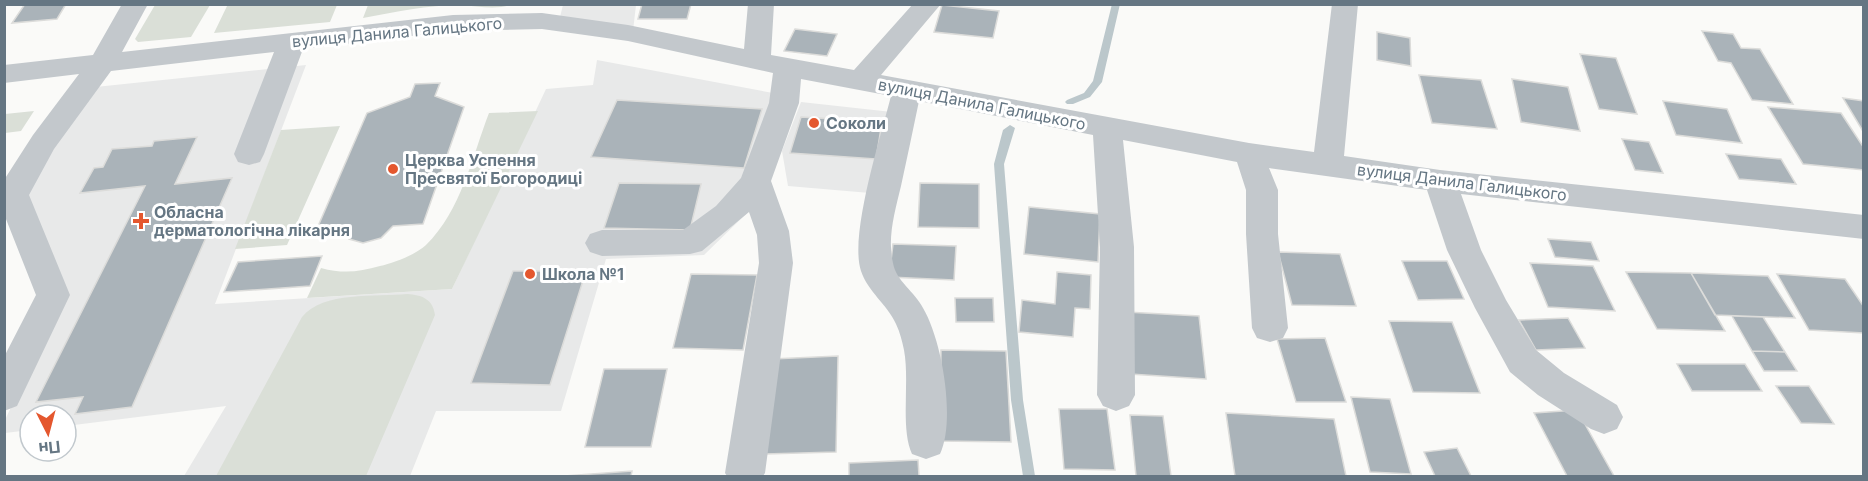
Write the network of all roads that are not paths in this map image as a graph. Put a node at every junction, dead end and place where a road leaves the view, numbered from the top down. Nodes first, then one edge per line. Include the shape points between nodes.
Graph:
1 (135, 4) edge
2 (761, 4) edge
3 (927, 4) edge
4 (1345, 4) edge
5 (543, 13) edge
6 (292, 41) junction
7 (757, 61) junction
8 (102, 62) junction
9 (788, 67) junction
10 (4, 74) edge
11 (860, 81) junction
12 (907, 89) junction
13 (1107, 128) junction
14 (249, 154) dead end
15 (1249, 154) junction
16 (1327, 165) junction
17 (755, 181) junction
18 (1440, 181) junction
19 (1863, 227) edge
20 (602, 243) dead end
21 (1270, 328) dead end
22 (4, 395) edge
23 (1116, 395) dead end
24 (1604, 417) dead end
25 (926, 442) dead end
26 (745, 473) dead end

1 - 8 street
2 - 7 street
3 - 11 street
4 - 16 street
5 - 6 street, вулиця Данила Галицького
5 - 7 street, вулиця Данила Галицького
6 - 8 street, вулиця Данила Галицького
6 - 14 street
7 - 9 street, вулиця Данила Галицького
8 - 10 street, вулиця Данила Галицького
8 - 22 street via 48,134 22,173 13,195 53,294
9 - 11 street, вулиця Данила Галицького
9 - 17 street via 784,103
11 - 12 street, вулиця Данила Галицького
12 - 13 street, вулиця Данила Галицького
12 - 25 street via 874,248 882,281 905,307 920,342
13 - 15 street, вулиця Данила Галицького
13 - 23 street via 1117,247
15 - 16 street, вулиця Данила Галицького
15 - 21 street via 1262,190
16 - 18 street, вулиця Данила Галицького
17 - 20 street via 727,214 690,242
17 - 26 street via 772,229 776,263
18 - 19 street, вулиця Данила Галицького
18 - 24 street via 1464,250 1523,361

